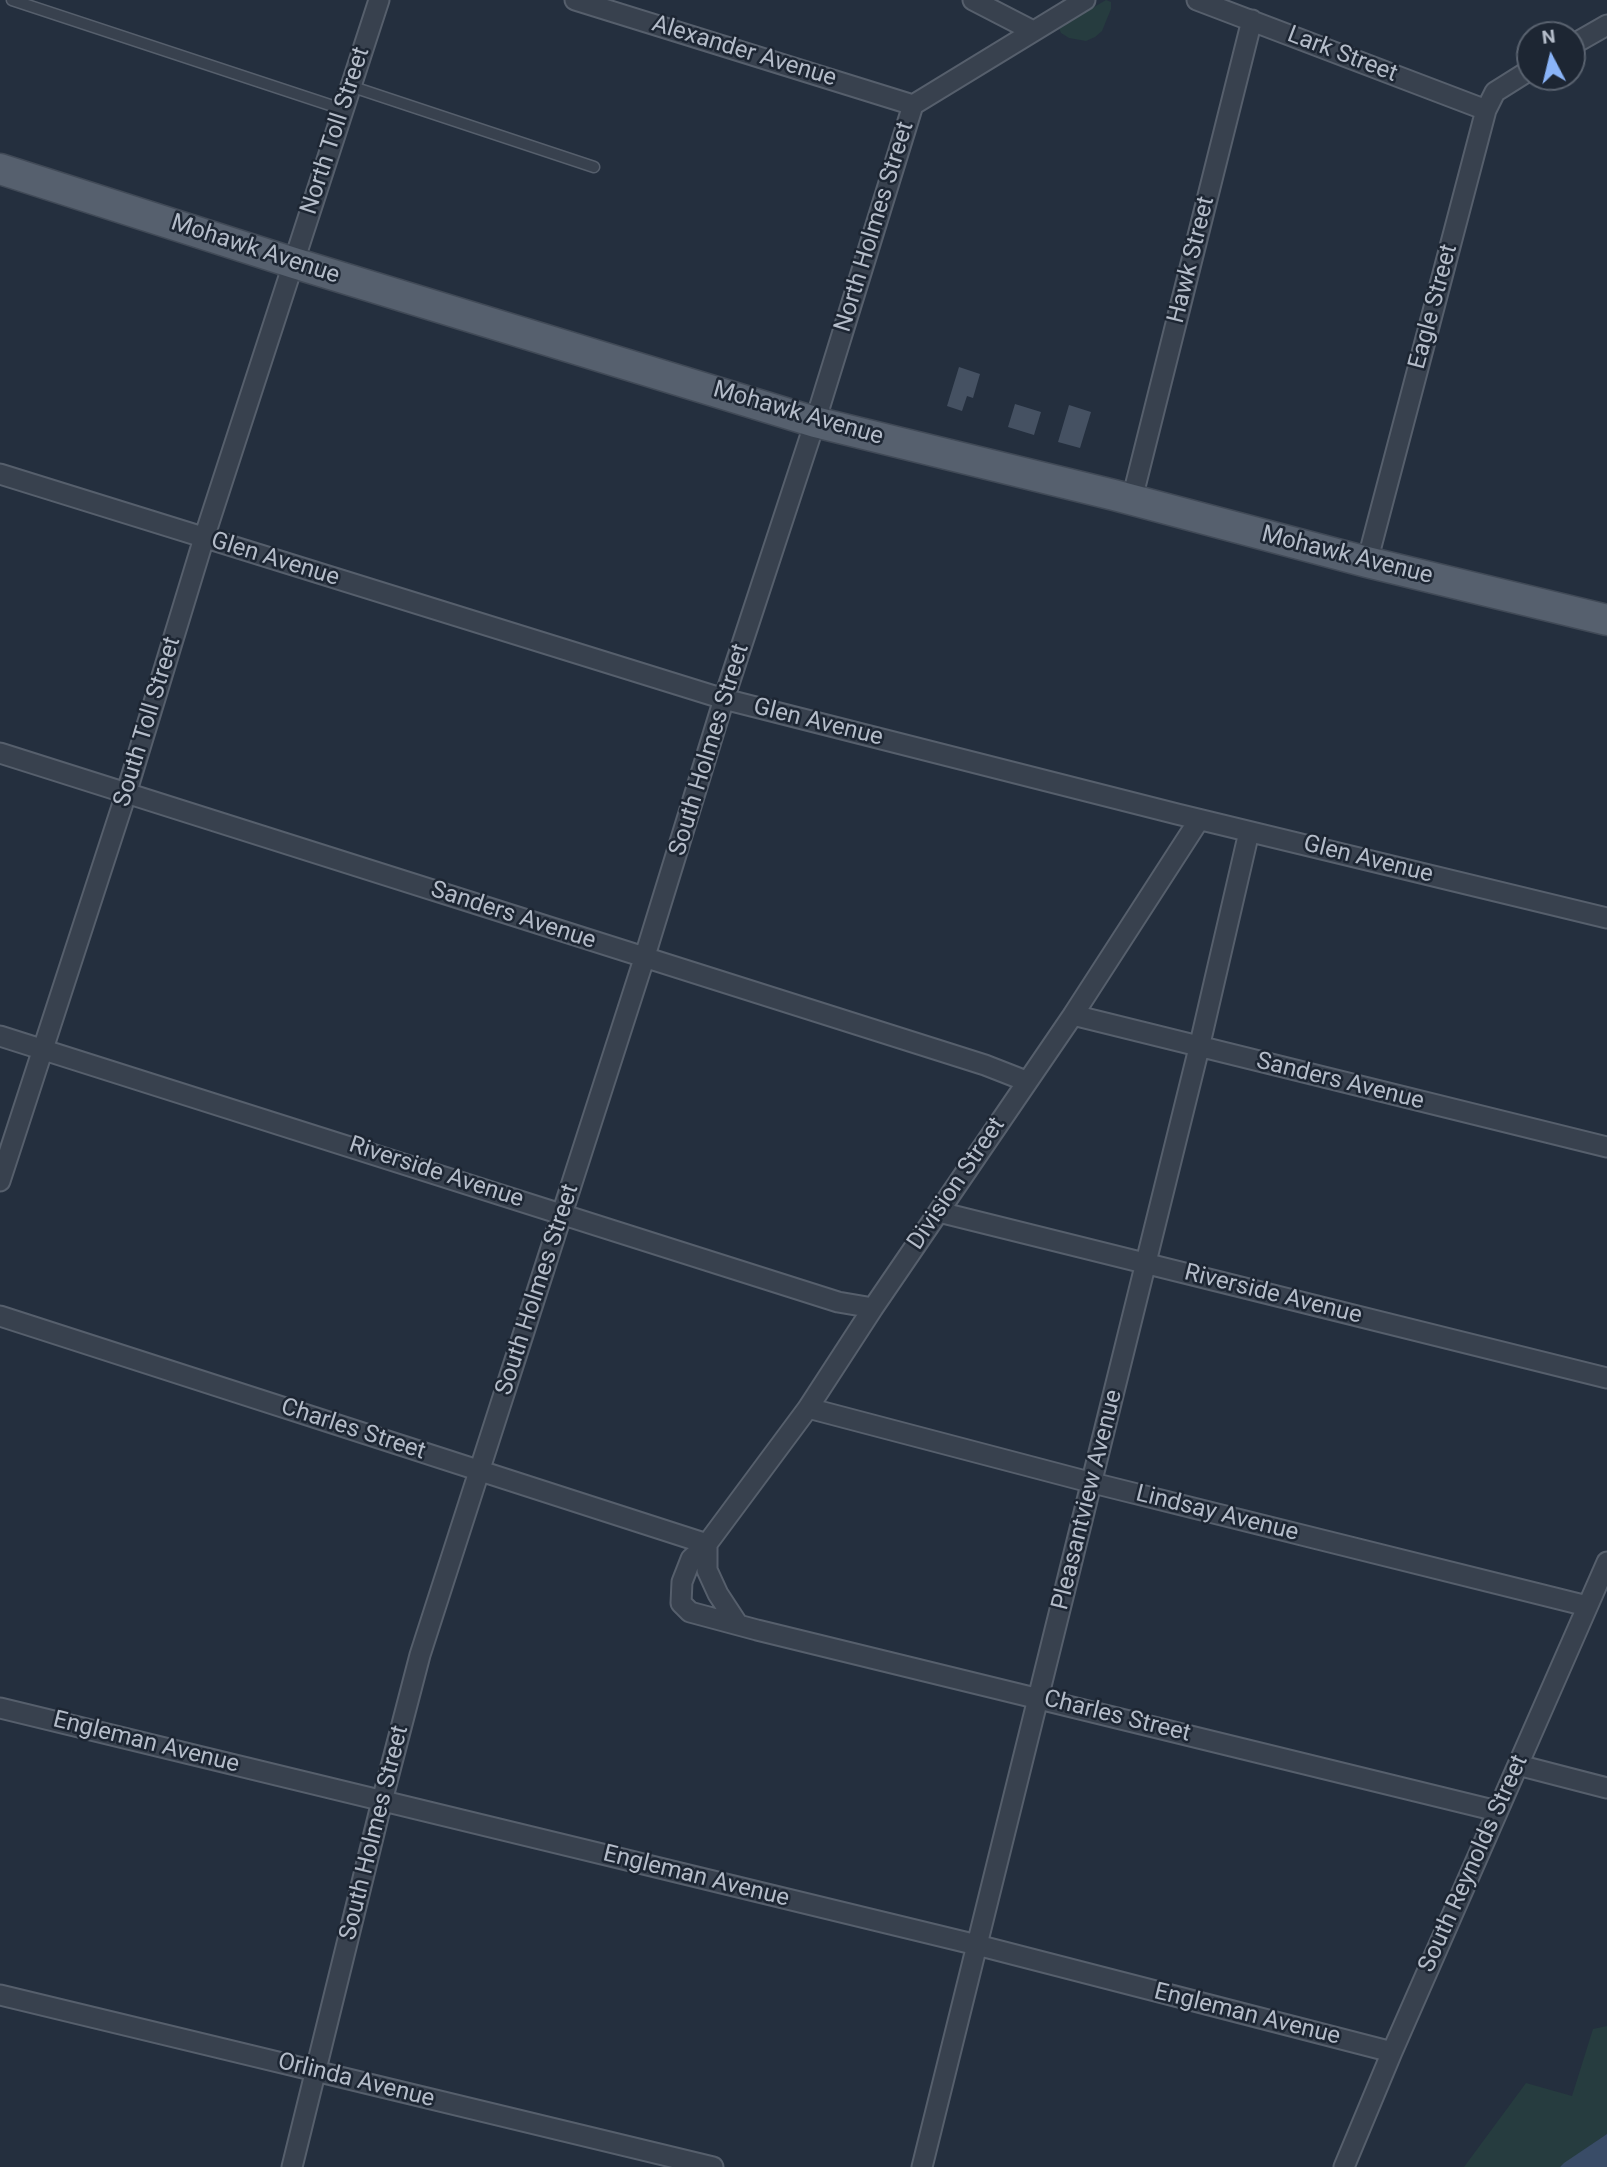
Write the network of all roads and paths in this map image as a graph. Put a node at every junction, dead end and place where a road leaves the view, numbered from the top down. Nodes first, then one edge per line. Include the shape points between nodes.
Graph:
1 (12, 0) edge
2 (379, 0) edge
3 (575, 0) edge
4 (973, 0) edge
5 (1085, 0) edge
6 (1197, 0) edge
7 (1252, 20) junction
8 (1607, 25) edge
9 (1033, 32) junction
10 (1586, 38) edge
11 (1516, 79) edge
12 (350, 86) junction
13 (913, 104) junction
14 (342, 109) junction
15 (1486, 110) junction
16 (594, 167) dead end
17 (0, 169) edge
18 (294, 263) junction
19 (815, 422) junction
20 (0, 474) edge
21 (1132, 499) junction
22 (204, 538) junction
23 (1367, 562) junction
24 (1607, 620) edge
25 (724, 699) junction
26 (0, 752) edge
27 (126, 794) junction
28 (1199, 820) junction
29 (1249, 832) junction
30 (1607, 918) edge
31 (645, 959) junction
32 (1073, 1015) junction
33 (0, 1035) edge
34 (1199, 1048) junction
35 (42, 1049) junction
36 (1026, 1081) junction
37 (1607, 1147) edge
38 (0, 1181) edge
39 (939, 1212) junction
40 (563, 1214) junction
41 (1144, 1263) junction
42 (873, 1308) junction
43 (0, 1316) edge
44 (1607, 1378) edge
45 (808, 1408) junction
46 (479, 1471) junction
47 (1093, 1482) junction
48 (707, 1544) junction
49 (1607, 1562) edge
50 (1587, 1605) junction
51 (737, 1623) junction
52 (1039, 1698) junction
53 (0, 1708) edge
54 (1518, 1765) junction
55 (1607, 1788) edge
56 (382, 1801) junction
57 (1497, 1811) junction
58 (976, 1945) junction
59 (0, 1995) edge
60 (1392, 2052) junction
61 (316, 2071) junction
62 (292, 2167) edge
63 (713, 2167) edge
64 (922, 2167) edge
65 (1344, 2167) edge

1 - 14 lane
2 - 12 street, North Toll Street
3 - 13 street, Alexander Avenue
4 - 9 street
5 - 9 street, North Holmes Street
6 - 7 street, Lark Street
7 - 15 street, Lark Street
7 - 21 street, Hawk Street
8 - 10 street
9 - 13 street, North Holmes Street
11 - 15 street, Eagle Street via 1495,93
12 - 14 street, North Toll Street
12 - 16 lane
13 - 19 street, North Holmes Street
14 - 18 street, North Toll Street
15 - 23 street, Eagle Street
17 - 18 main road, Mohawk Avenue
18 - 19 main road, Mohawk Avenue
18 - 22 street, South Toll Street
19 - 21 main road, Mohawk Avenue
19 - 25 street, South Holmes Street
20 - 22 street, Glen Avenue
21 - 23 main road, Mohawk Avenue
22 - 25 street, Glen Avenue
22 - 27 street, South Toll Street
23 - 24 main road, Mohawk Avenue
25 - 28 street, Glen Avenue
25 - 31 street, South Holmes Street
26 - 27 street, Sanders Avenue
27 - 31 street, Sanders Avenue
27 - 35 street, South Toll Street
28 - 29 street, Glen Avenue
28 - 32 street, Division Street
29 - 30 street, Glen Avenue
29 - 34 street, Pleasantview Avenue
31 - 36 street, Sanders Avenue
31 - 40 street, South Holmes Street
32 - 34 street, Sanders Avenue
32 - 36 street, Division Street
33 - 35 street, Riverside Avenue
34 - 37 street, Sanders Avenue
34 - 41 street, Pleasantview Avenue
35 - 38 street, South Toll Street
35 - 40 street, Riverside Avenue
36 - 39 street, Division Street
39 - 41 street, Riverside Avenue
39 - 42 street, Division Street
40 - 42 street, Riverside Avenue via 838,1302
40 - 46 street, South Holmes Street
41 - 44 street, Riverside Avenue
41 - 47 street, Pleasantview Avenue
42 - 45 street, Division Street
43 - 46 street, Charles Street
45 - 47 street, Lindsay Avenue
45 - 48 street, Division Street
46 - 48 street, Charles Street
46 - 56 street, South Holmes Street via 420,1655
47 - 50 street, Lindsay Avenue
47 - 52 street, Pleasantview Avenue
48 - 51 street via 708,1570
48 - 51 street, Charles Street via 691,1559 682,1582 681,1603 690,1612
49 - 50 street, South Reynolds Street
50 - 54 street, South Reynolds Street
51 - 52 street, Charles Street
52 - 57 street, Charles Street
52 - 58 street, Pleasantview Avenue
53 - 56 street, Engleman Avenue
54 - 55 street
54 - 57 street, South Reynolds Street
56 - 58 street, Engleman Avenue
56 - 61 street, South Holmes Street
57 - 60 street, South Reynolds Street
58 - 60 street, Engleman Avenue
58 - 64 street, Pleasantview Avenue
59 - 61 street, Orlinda Avenue
60 - 65 street, South Reynolds Street
61 - 62 street, South Holmes Street
61 - 63 street, Orlinda Avenue

